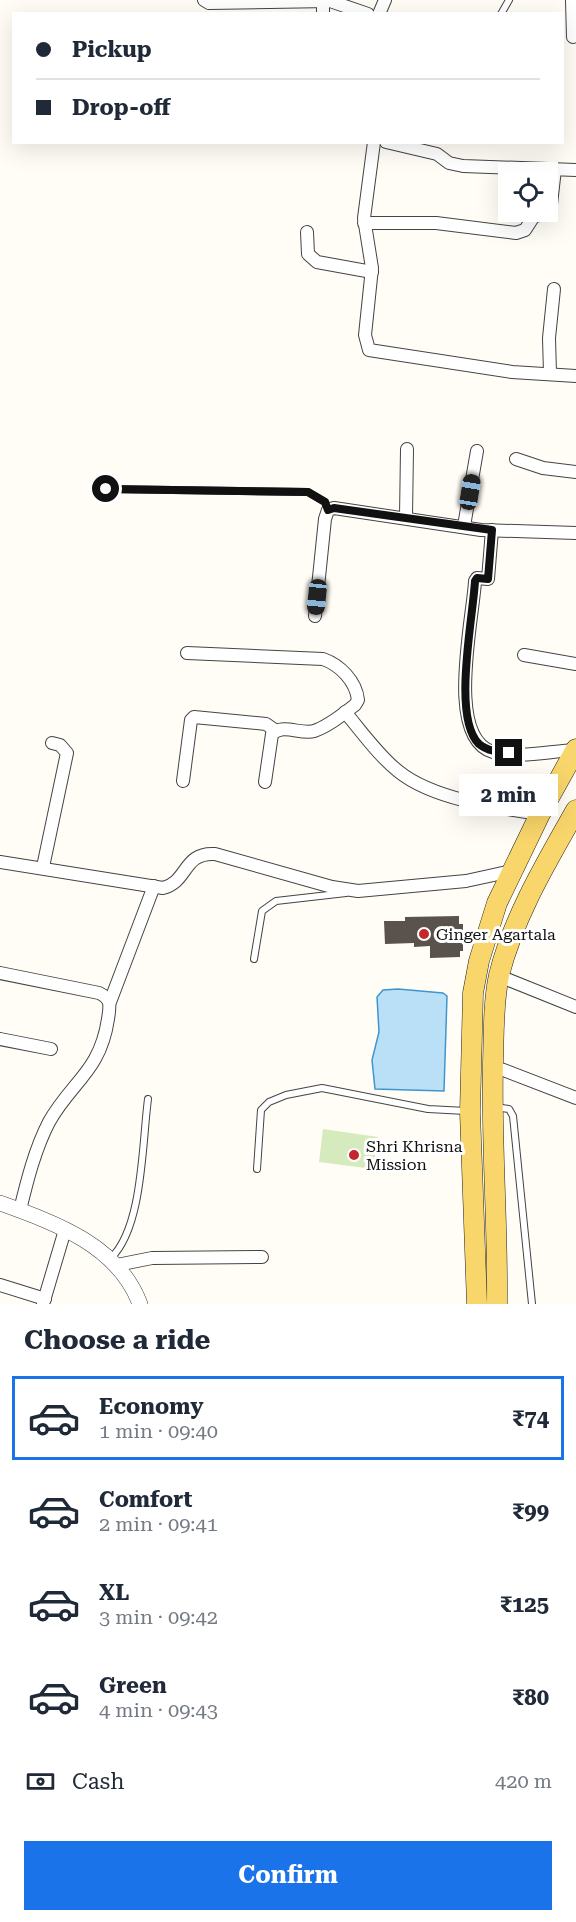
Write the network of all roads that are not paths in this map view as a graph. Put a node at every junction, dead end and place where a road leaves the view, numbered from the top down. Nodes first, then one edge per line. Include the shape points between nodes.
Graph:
1 (204, 0) edge
2 (572, 0) edge
3 (244, 1) edge
4 (326, 4) edge
5 (362, 12) edge
6 (571, 38) edge
7 (374, 144) edge
8 (394, 144) edge
9 (498, 167) edge
10 (558, 169) edge
11 (576, 170) edge
12 (529, 222) edge
13 (364, 223) junction
14 (307, 232) dead end
15 (372, 272) junction
16 (554, 289) dead end
17 (550, 373) junction
18 (576, 376) edge
19 (407, 449) dead end
20 (477, 451) dead end
21 (516, 459) dead end
22 (576, 472) edge
23 (106, 489) dead end
24 (328, 510) junction
25 (406, 517) junction
26 (464, 526) junction
27 (492, 530) junction
28 (576, 533) edge
29 (315, 616) dead end
30 (576, 650) edge
31 (187, 653) dead end
32 (524, 655) dead end
33 (575, 663) edge
34 (345, 712) junction
35 (276, 731) junction
36 (52, 743) dead end
37 (576, 749) edge
38 (183, 781) dead end
39 (265, 782) dead end
40 (576, 810) edge
41 (540, 814) junction
42 (0, 862) edge
43 (43, 867) junction
44 (512, 871) junction
45 (154, 885) junction
46 (358, 891) junction
47 (254, 959) dead end
48 (0, 973) edge
49 (499, 976) junction
50 (110, 1002) junction
51 (576, 1007) edge
52 (0, 1040) edge
53 (51, 1049) dead end
54 (493, 1066) junction
55 (576, 1098) edge
56 (148, 1099) dead end
57 (491, 1106) junction
58 (470, 1112) junction
59 (257, 1169) dead end
60 (0, 1203) edge
61 (20, 1210) junction
62 (498, 1225) junction
63 (474, 1229) junction
64 (65, 1230) junction
65 (262, 1257) dead end
66 (114, 1262) junction
67 (0, 1285) edge
68 (44, 1301) edge
69 (140, 1304) edge
70 (477, 1304) edge
71 (497, 1304) edge
72 (532, 1304) edge

1 - 3 street
2 - 6 street
3 - 4 street
4 - 5 street
7 - 13 street
8 - 9 street via 437,154 449,163
10 - 11 street
12 - 13 street via 521,232 428,223
13 - 15 street
14 - 15 street via 308,254 317,262
15 - 17 street via 365,335 369,350 512,372
16 - 17 street
17 - 18 street
19 - 25 street
20 - 26 street
21 - 22 street via 543,468
23 - 24 lane via 308,492 325,502
24 - 25 street
24 - 29 street
25 - 26 street
26 - 27 street
27 - 28 street
27 - 37 street via 488,579 475,581 465,688 470,732 480,745 493,752
30 - 33 street
31 - 34 street via 323,659 339,665 358,695 355,705
32 - 33 street
34 - 35 street via 313,731
34 - 41 street via 399,772 418,784 482,804
35 - 38 street via 266,724 194,717
35 - 39 street via 272,734
36 - 43 street via 67,753
37 - 41 main road
40 - 49 main road via 520,912
41 - 44 main road
42 - 43 street
43 - 45 street
44 - 46 street via 466,881
44 - 58 main road via 487,933 473,993
45 - 46 street via 172,886 185,867 204,853
45 - 50 street
46 - 47 lane via 276,901 267,906 262,911
48 - 50 street via 99,993
49 - 51 street
49 - 54 main road
50 - 61 street via 105,1039 91,1069 49,1123
52 - 53 street
54 - 55 street
54 - 57 main road
56 - 66 lane via 133,1216
57 - 62 main road
57 - 72 lane via 509,1109 513,1116
58 - 59 lane via 322,1088 295,1093 269,1102 261,1110
58 - 63 main road
60 - 61 street
61 - 64 street
62 - 63 main road
62 - 71 main road
63 - 70 main road
64 - 66 street
64 - 68 street
65 - 66 street
66 - 69 street via 135,1290
67 - 68 street

